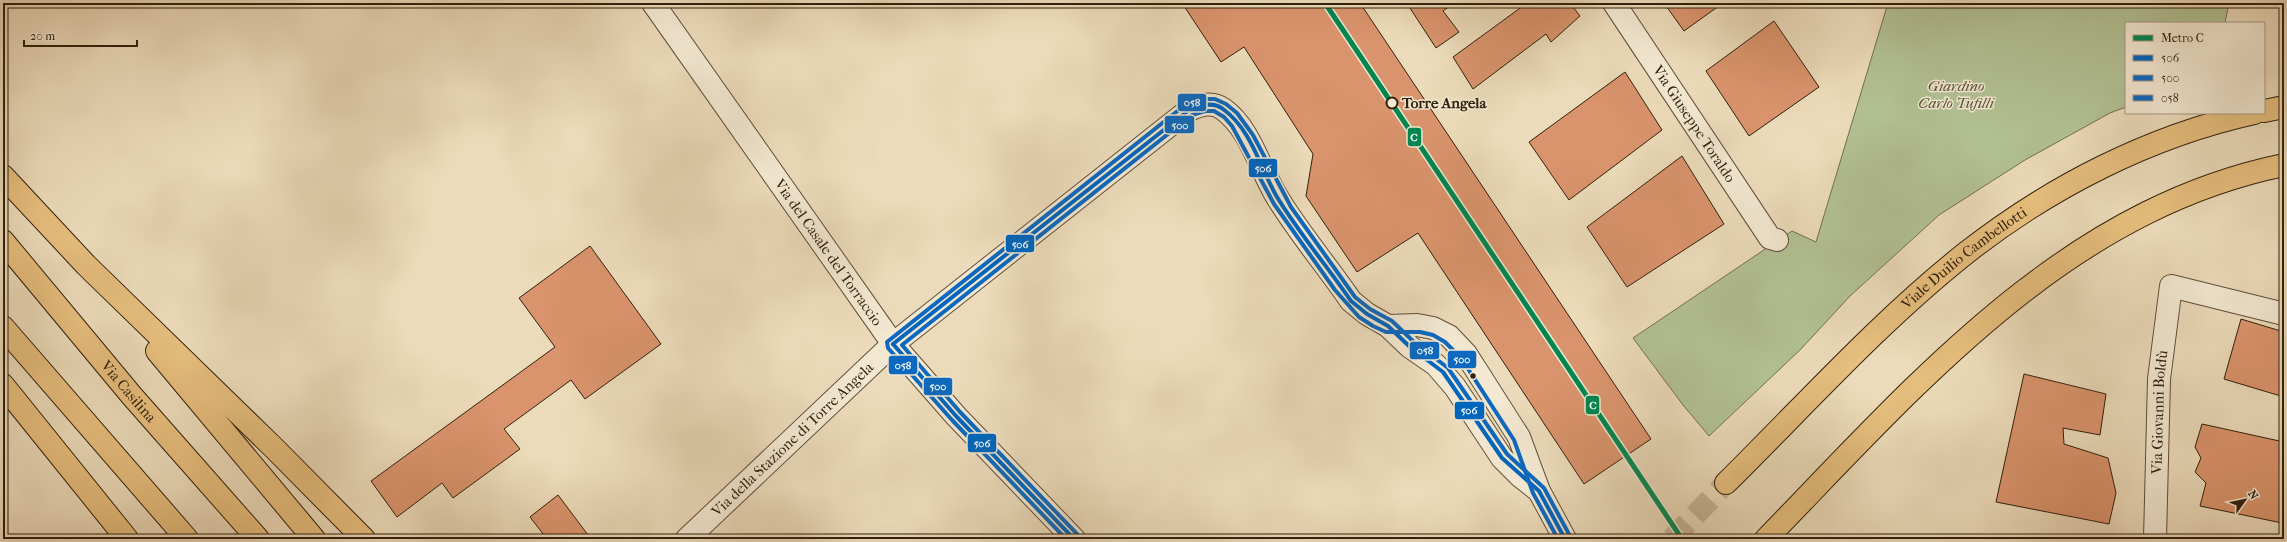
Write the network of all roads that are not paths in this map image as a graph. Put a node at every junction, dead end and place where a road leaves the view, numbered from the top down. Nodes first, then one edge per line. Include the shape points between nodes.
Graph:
1 (652, 3) edge
2 (1614, 3) edge
3 (2284, 106) edge
4 (2265, 111) edge
5 (2250, 114) edge
6 (2284, 164) edge
7 (3, 176) edge
8 (1777, 240) dead end
9 (3, 241) edge
10 (86, 265) junction
11 (2284, 314) edge
12 (1388, 326) junction
13 (3, 327) edge
14 (893, 344) junction
15 (3, 385) edge
16 (1726, 483) tunnel mouth
17 (1539, 491) junction
18 (127, 539) edge
19 (187, 539) edge
20 (258, 539) edge
21 (314, 539) edge
22 (364, 539) edge
23 (687, 539) edge
24 (1074, 539) edge
25 (1565, 539) edge
26 (1766, 539) edge
27 (2155, 539) edge

1 - 14 street, Via del Casale del Torraccio
2 - 8 street, Via Giuseppe Toraldo via 1770,238
3 - 4 main road
5 - 16 main road, Viale Duilio Cambellotti via 2188,131 2122,158 2009,222 1967,253 1908,304
6 - 26 main road via 2207,187 2162,205 2128,221 2039,278 1964,340
7 - 10 main road
9 - 20 main road, Via Casilina via 147,414
10 - 21 main road
10 - 22 main road
11 - 27 street, Via Giovanni Boldù via 2171,286 2159,379
12 - 14 street, Via della Stazione di Torre Angela via 1351,301 1277,196 1230,114 1221,107 1210,104 1188,110
12 - 17 street via 1443,372 1512,470
12 - 17 street via 1417,325 1433,328 1457,343 1479,372 1519,437
13 - 19 main road
14 - 23 street, Via della Stazione di Torre Angela
14 - 24 street, Via del Casale del Torraccio via 956,416
15 - 18 main road
17 - 25 street

